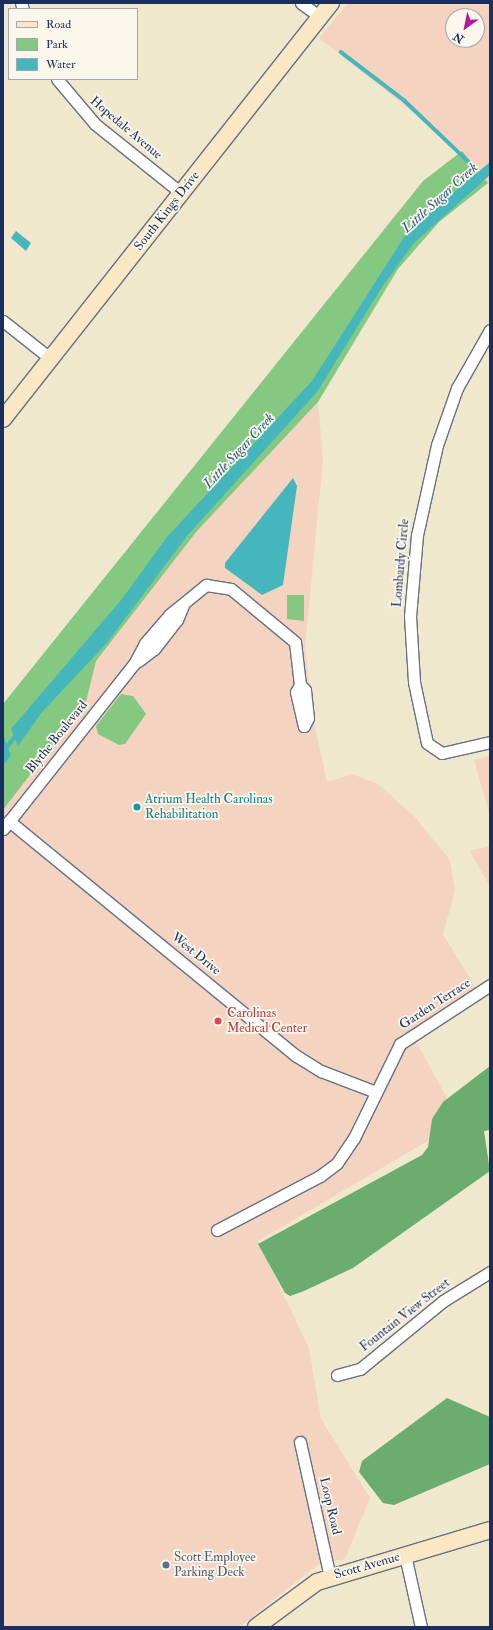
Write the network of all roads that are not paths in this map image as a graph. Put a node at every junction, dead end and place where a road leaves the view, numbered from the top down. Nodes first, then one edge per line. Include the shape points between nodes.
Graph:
1 (301, 3) edge
2 (331, 3) edge
3 (320, 17) junction
4 (58, 80) edge
5 (181, 193) junction
6 (3, 321) edge
7 (490, 330) edge
8 (50, 359) junction
9 (3, 419) edge
10 (300, 685) dead end
11 (490, 742) edge
12 (6, 825) edge
13 (490, 985) edge
14 (376, 1092) junction
15 (217, 1230) dead end
16 (490, 1272) edge
17 (337, 1375) dead end
18 (300, 1442) dead end
19 (490, 1530) edge
20 (405, 1555) junction
21 (330, 1577) junction
22 (256, 1627) edge
23 (421, 1627) edge

1 - 3 street
2 - 3 street, South Kings Drive
3 - 5 street, South Kings Drive
4 - 5 street, Hopedale Avenue via 98,126
5 - 8 street, South Kings Drive
6 - 8 street
7 - 11 street, Lombardy Circle via 458,388 437,445 417,535 410,616 414,682 427,743 442,753 450,753
8 - 9 street, South Kings Drive
10 - 12 street, Blythe Boulevard via 295,642 231,589 206,585 194,591 183,605 158,627 134,664
12 - 14 street, West Drive via 295,1055 321,1071
13 - 14 street, Garden Terrace via 400,1044
14 - 15 street, Garden Terrace via 354,1138 337,1162 320,1176
16 - 17 street, Fountain View Street via 443,1301 360,1370
18 - 21 street, Loop Road
19 - 20 street, Scott Avenue
20 - 21 street, Scott Avenue
20 - 23 street
21 - 22 street, Scott Avenue via 305,1588

